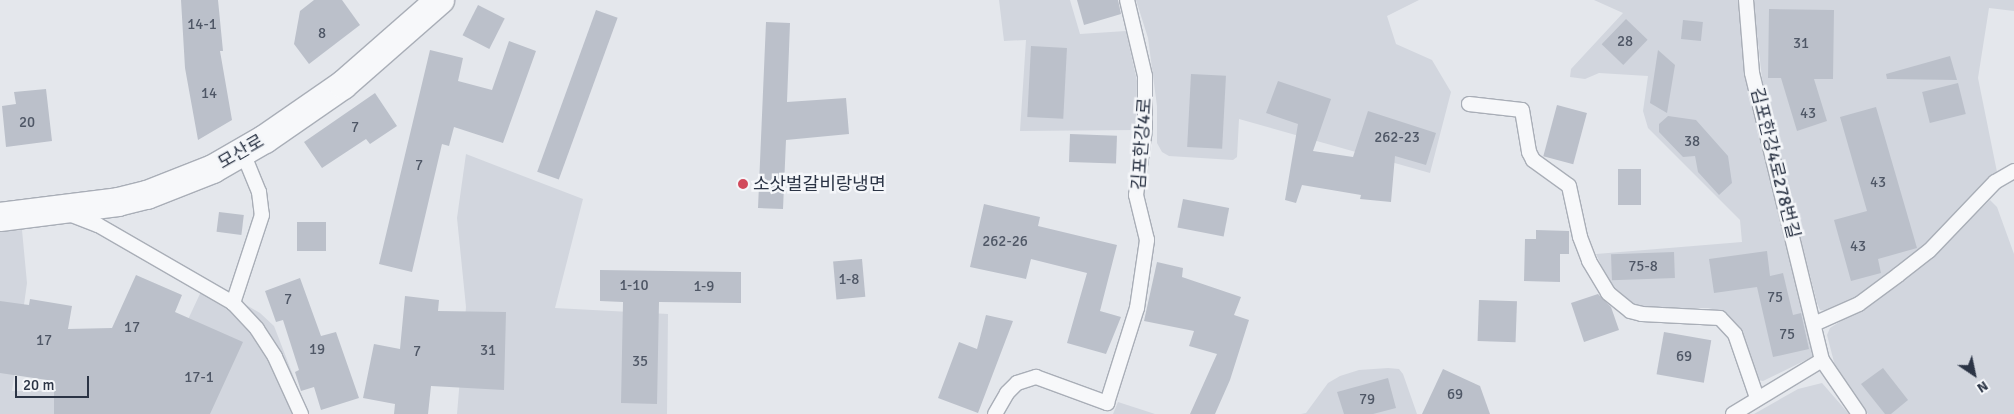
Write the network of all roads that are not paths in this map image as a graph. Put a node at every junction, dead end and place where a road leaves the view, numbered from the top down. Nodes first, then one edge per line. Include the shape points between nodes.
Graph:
1 (440, 0) edge
2 (1127, 0) edge
3 (1746, 0) edge
4 (1469, 104) dead end
5 (243, 153) junction
6 (2014, 171) edge
7 (63, 211) junction
8 (0, 217) edge
9 (233, 303) junction
10 (1814, 324) junction
11 (1822, 360) junction
12 (1757, 398) junction
13 (301, 414) edge
14 (995, 414) edge
15 (1733, 414) edge
16 (1859, 414) edge

1 - 5 street, 모산로 via 343,85
2 - 14 lane, 김포한강4로 via 1145,76 1145,128 1136,195 1148,240 1136,308 1107,403 1036,377 1017,384 1007,393
3 - 10 lane, 김포한강4로278번길 via 1752,72
4 - 12 lane via 1522,110 1529,152 1533,160 1569,186 1589,261 1608,293 1630,311 1642,314 1720,318 1735,334
5 - 7 street, 모산로 via 147,195
5 - 9 lane via 259,192 262,216
6 - 10 lane via 1995,182 1935,245 1906,269 1858,304
7 - 8 street, 모산로
7 - 9 lane via 98,225
9 - 13 lane via 257,329 275,357
10 - 11 lane, 김포한강4로278번길
11 - 12 lane
11 - 16 lane, 김포한강4로278번길
12 - 15 lane

